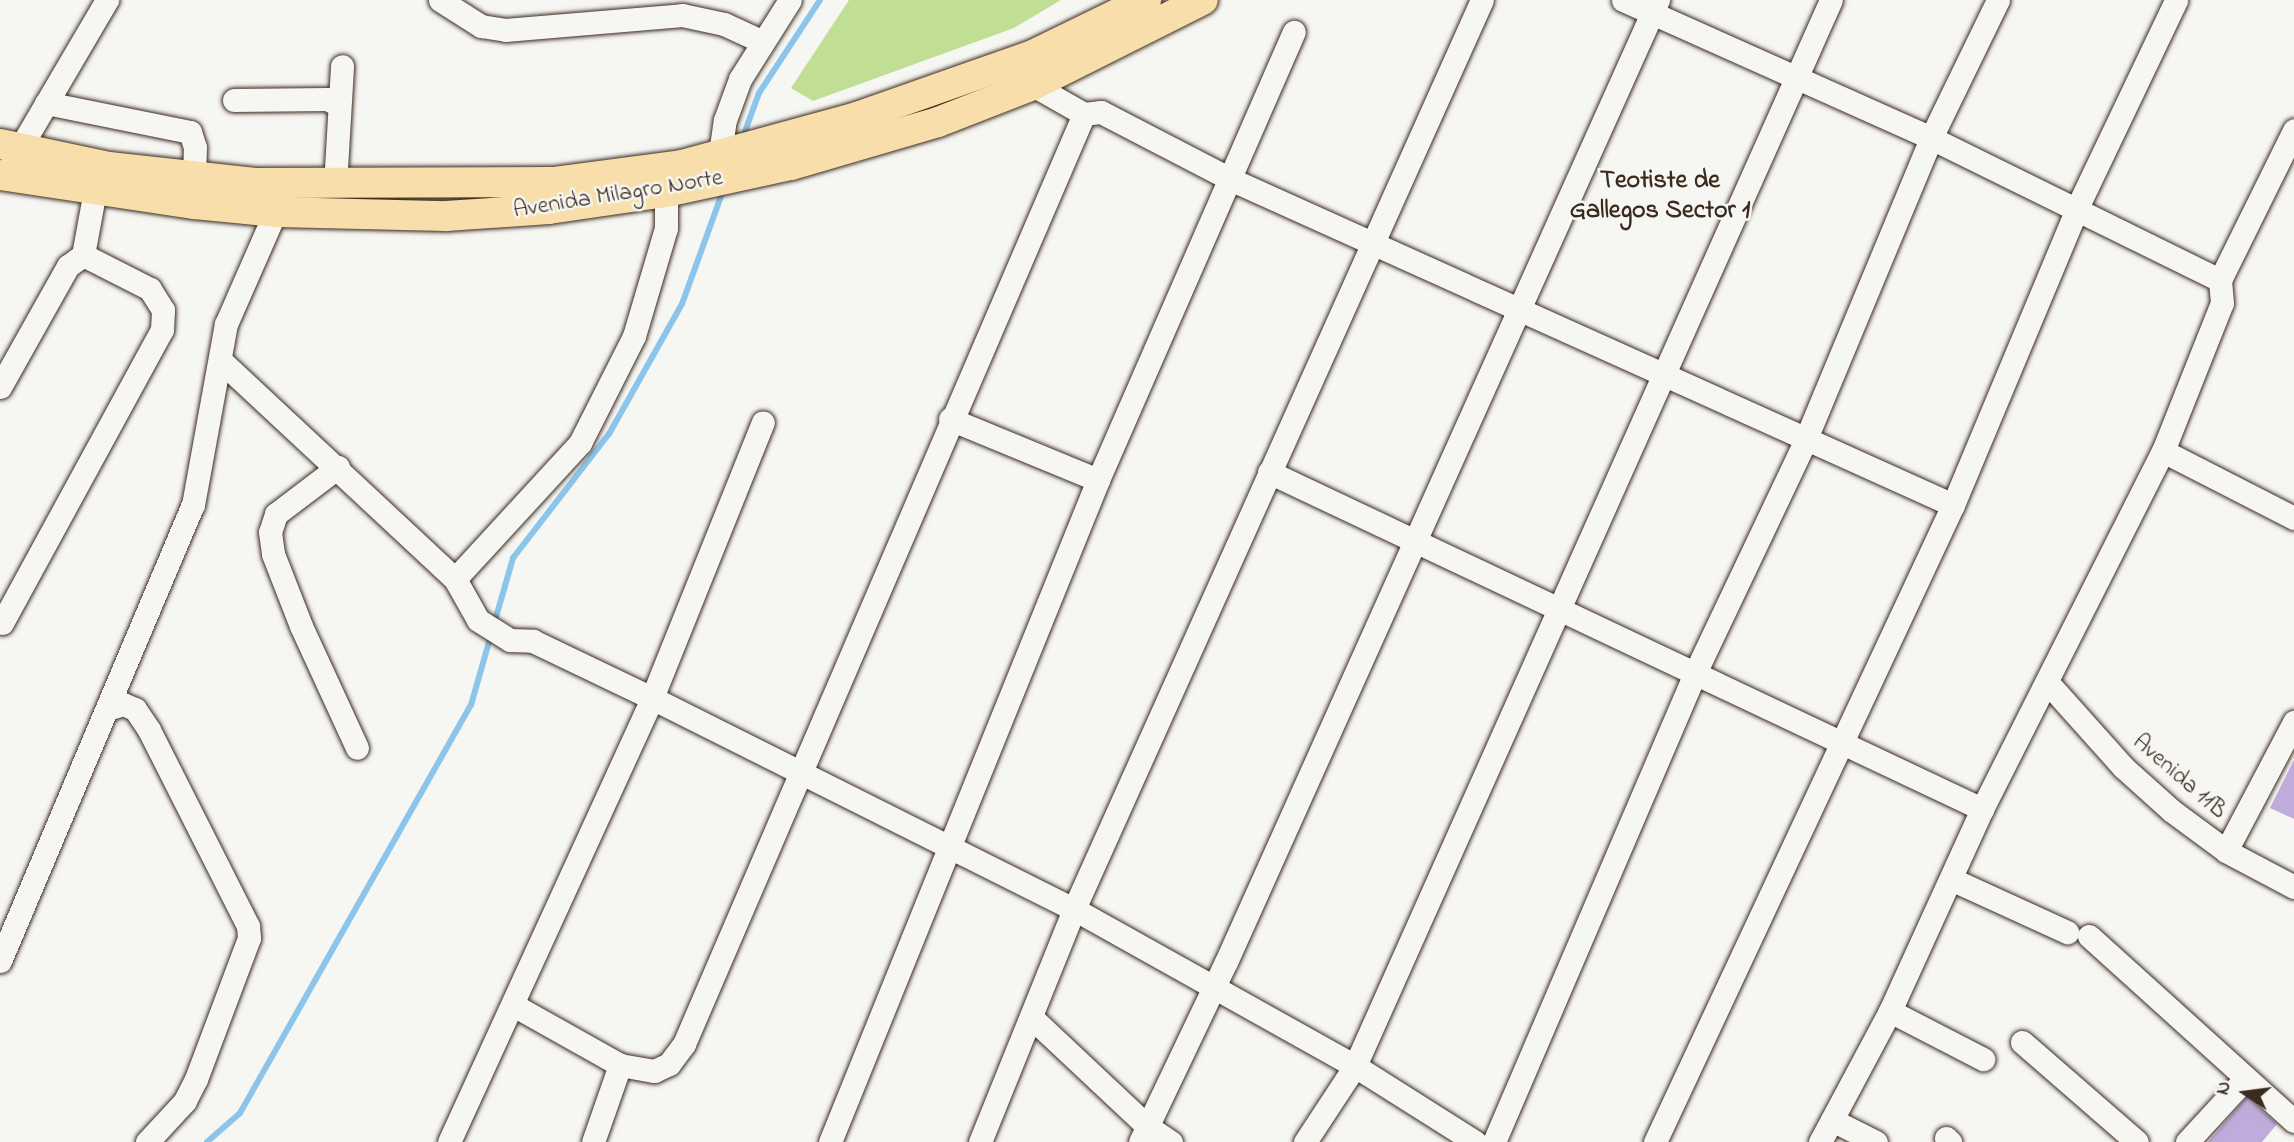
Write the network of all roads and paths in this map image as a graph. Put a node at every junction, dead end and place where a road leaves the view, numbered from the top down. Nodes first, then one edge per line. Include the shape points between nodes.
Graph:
1 (107, 0) edge
2 (440, 0) edge
3 (790, 0) edge
4 (1146, 0) edge
5 (1203, 0) edge
6 (1482, 0) edge
7 (1623, 0) edge
8 (1832, 0) edge
9 (1998, 0) edge
10 (2176, 0) edge
11 (1655, 7) edge
12 (638, 9) edge
13 (1294, 33) dead end
14 (763, 42) junction
15 (342, 66) dead end
16 (1797, 79) junction
17 (1033, 85) junction
18 (234, 100) dead end
19 (46, 103) junction
20 (337, 104) junction
21 (1084, 114) junction
22 (2294, 130) edge
23 (1931, 138) junction
24 (10, 147) edge
25 (720, 155) junction
26 (194, 176) junction
27 (1, 178) edge
28 (1230, 179) junction
29 (335, 185) junction
30 (95, 190) junction
31 (666, 192) junction
32 (281, 198) junction
33 (2077, 208) junction
34 (1373, 244) junction
35 (83, 255) junction
36 (2220, 280) junction
37 (1519, 310) junction
38 (220, 360) junction
39 (1663, 374) junction
40 (0, 387) edge
41 (950, 419) junction
42 (763, 422) dead end
43 (1805, 441) junction
44 (2163, 451) junction
45 (338, 467) junction
46 (1269, 472) junction
47 (1098, 480) junction
48 (1953, 505) junction
49 (2294, 518) edge
50 (1415, 541) junction
51 (456, 579) junction
52 (1559, 606) junction
53 (2, 623) edge
54 (1696, 671) junction
55 (2048, 683) junction
56 (652, 698) junction
57 (107, 709) junction
58 (2294, 722) edge
59 (1844, 744) junction
60 (357, 748) dead end
61 (801, 772) junction
62 (1982, 809) junction
63 (952, 849) junction
64 (2226, 850) junction
65 (1951, 879) junction
66 (2294, 887) edge
67 (1074, 909) junction
68 (0, 961) edge
69 (1214, 987) junction
70 (515, 1006) junction
71 (1890, 1011) junction
72 (1031, 1017) junction
73 (2022, 1042) dead end
74 (1983, 1059) dead end
75 (620, 1065) junction
76 (1355, 1066) junction
77 (2245, 1079) junction
78 (1832, 1120) junction
79 (2294, 1121) edge
80 (1143, 1134) edge
81 (147, 1142) edge
82 (449, 1142) edge
83 (593, 1142) edge
84 (830, 1142) edge
85 (980, 1142) edge
86 (1171, 1142) edge
87 (1305, 1142) edge
88 (1475, 1142) edge
89 (1494, 1142) edge
90 (1655, 1142) edge
91 (1820, 1142) edge
92 (1876, 1142) edge
93 (2137, 1142) edge
94 (2187, 1142) edge

1 - 19 street
2 - 12 street via 481,26 505,30
3 - 14 street
4 - 25 main road, Avenida Milagro Norte via 1033,55 958,85
5 - 17 main road, Avenida Milagro Norte
6 - 34 street
7 - 11 street
8 - 16 street
9 - 23 street
10 - 33 street
11 - 16 street
11 - 37 street
12 - 14 street via 704,17
13 - 28 street
14 - 25 street via 740,79 725,120
15 - 20 street
16 - 23 street
16 - 39 street
17 - 21 street
17 - 31 main road, Avenida Milagro Norte via 938,122 791,164
18 - 20 street via 327,99
19 - 24 street
19 - 26 street via 190,132 195,147
20 - 29 street
21 - 28 street via 1101,112
21 - 41 street
22 - 36 street
23 - 33 street
23 - 43 street
24 - 26 main road, Avenida Milagro Norte via 109,167
24 - 27 street
25 - 29 main road, Avenida Milagro Norte via 682,165 553,182
26 - 32 main road, Avenida Milagro Norte
27 - 30 main road, Avenida Milagro Norte
28 - 34 street
28 - 47 street
29 - 32 main road, Avenida Milagro Norte
30 - 32 main road, Avenida Milagro Norte
30 - 35 street
31 - 32 main road, Avenida Milagro Norte via 549,209 446,216
31 - 51 street via 666,228 634,336 580,443
32 - 38 street via 226,324
33 - 36 street
33 - 48 street
34 - 37 street
34 - 46 street
35 - 40 street via 68,266
35 - 53 street via 150,289 163,310 162,330
36 - 44 street via 2222,303
37 - 39 street
37 - 50 street
38 - 45 street
38 - 57 street via 193,505
39 - 43 street
39 - 52 street
41 - 47 street
41 - 61 street
42 - 56 street
43 - 48 street
43 - 54 street
44 - 49 street
44 - 55 street
45 - 51 street
45 - 60 street via 276,514 270,532 273,554 301,626
46 - 50 street
46 - 67 street
47 - 63 street
48 - 59 street
50 - 52 street
50 - 69 street
51 - 56 street via 478,620 510,640 523,637
52 - 54 street
52 - 76 street
54 - 59 street
54 - 89 street
55 - 62 street
55 - 64 street, Avenida 11B via 2123,767 2172,811
56 - 61 street
56 - 70 street
57 - 68 street
57 - 81 street via 123,704 135,709 149,730 248,926 248,938 196,1079 185,1101
58 - 64 street
59 - 62 street
59 - 90 street
61 - 63 street
61 - 75 street via 684,1044 669,1064 654,1071
62 - 65 street
63 - 67 street
63 - 84 street
64 - 66 street, Avenida 11B
65 - 71 street
65 - 77 street via 2078,934
67 - 69 street
67 - 72 street
69 - 76 street
69 - 80 street
70 - 75 street
70 - 82 street
71 - 74 street
71 - 78 street
72 - 80 street
72 - 85 street
73 - 93 street
75 - 83 street
76 - 87 street
76 - 88 street
77 - 79 street
77 - 94 street
78 - 91 street
78 - 92 street
80 - 86 street

